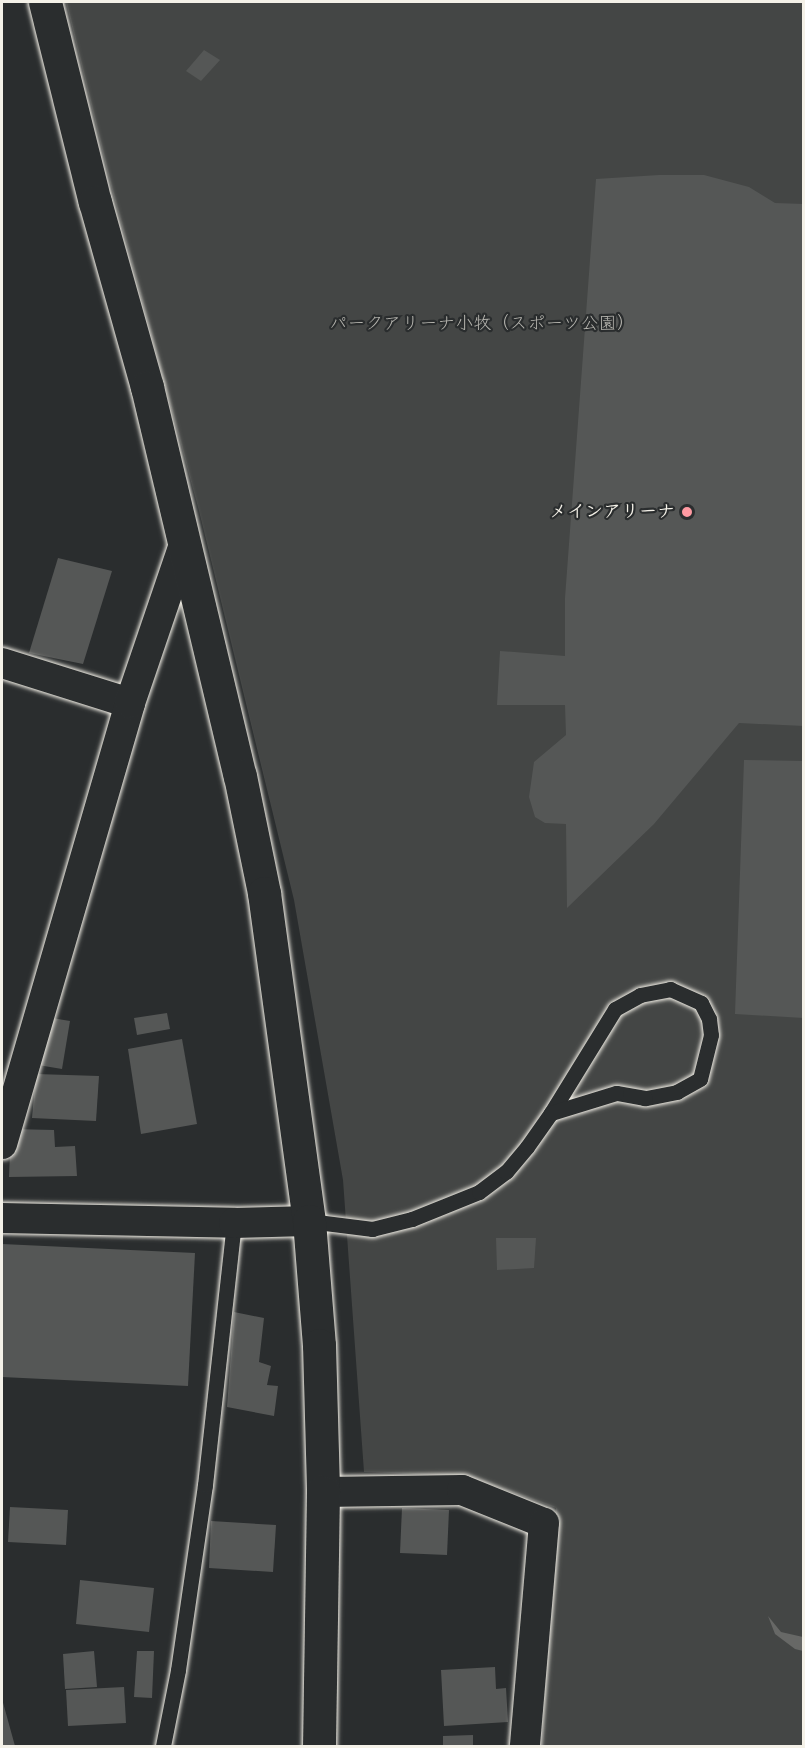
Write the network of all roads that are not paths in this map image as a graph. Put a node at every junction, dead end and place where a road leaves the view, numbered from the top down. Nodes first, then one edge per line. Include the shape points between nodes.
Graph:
1 (45, 2) edge
2 (184, 544) junction
3 (2, 663) edge
4 (130, 703) junction
5 (551, 1113) junction
6 (2, 1144) edge
7 (2, 1218) edge
8 (309, 1221) junction
9 (234, 1223) junction
10 (323, 1492) junction
11 (163, 1746) edge
12 (319, 1746) edge
13 (525, 1746) edge

1 - 2 street via 147,387
2 - 4 street
2 - 8 street via 264,893
3 - 4 street
4 - 6 street
5 - 5 lane via 615,1009 640,995 670,988 701,1003 711,1035 700,1079 677,1092 645,1098 616,1093
5 - 8 lane via 506,1172 468,1196 412,1219 372,1228
7 - 9 street
8 - 9 street
8 - 10 street via 319,1345
9 - 11 lane via 205,1485
10 - 12 street
10 - 13 street via 462,1490 544,1523

